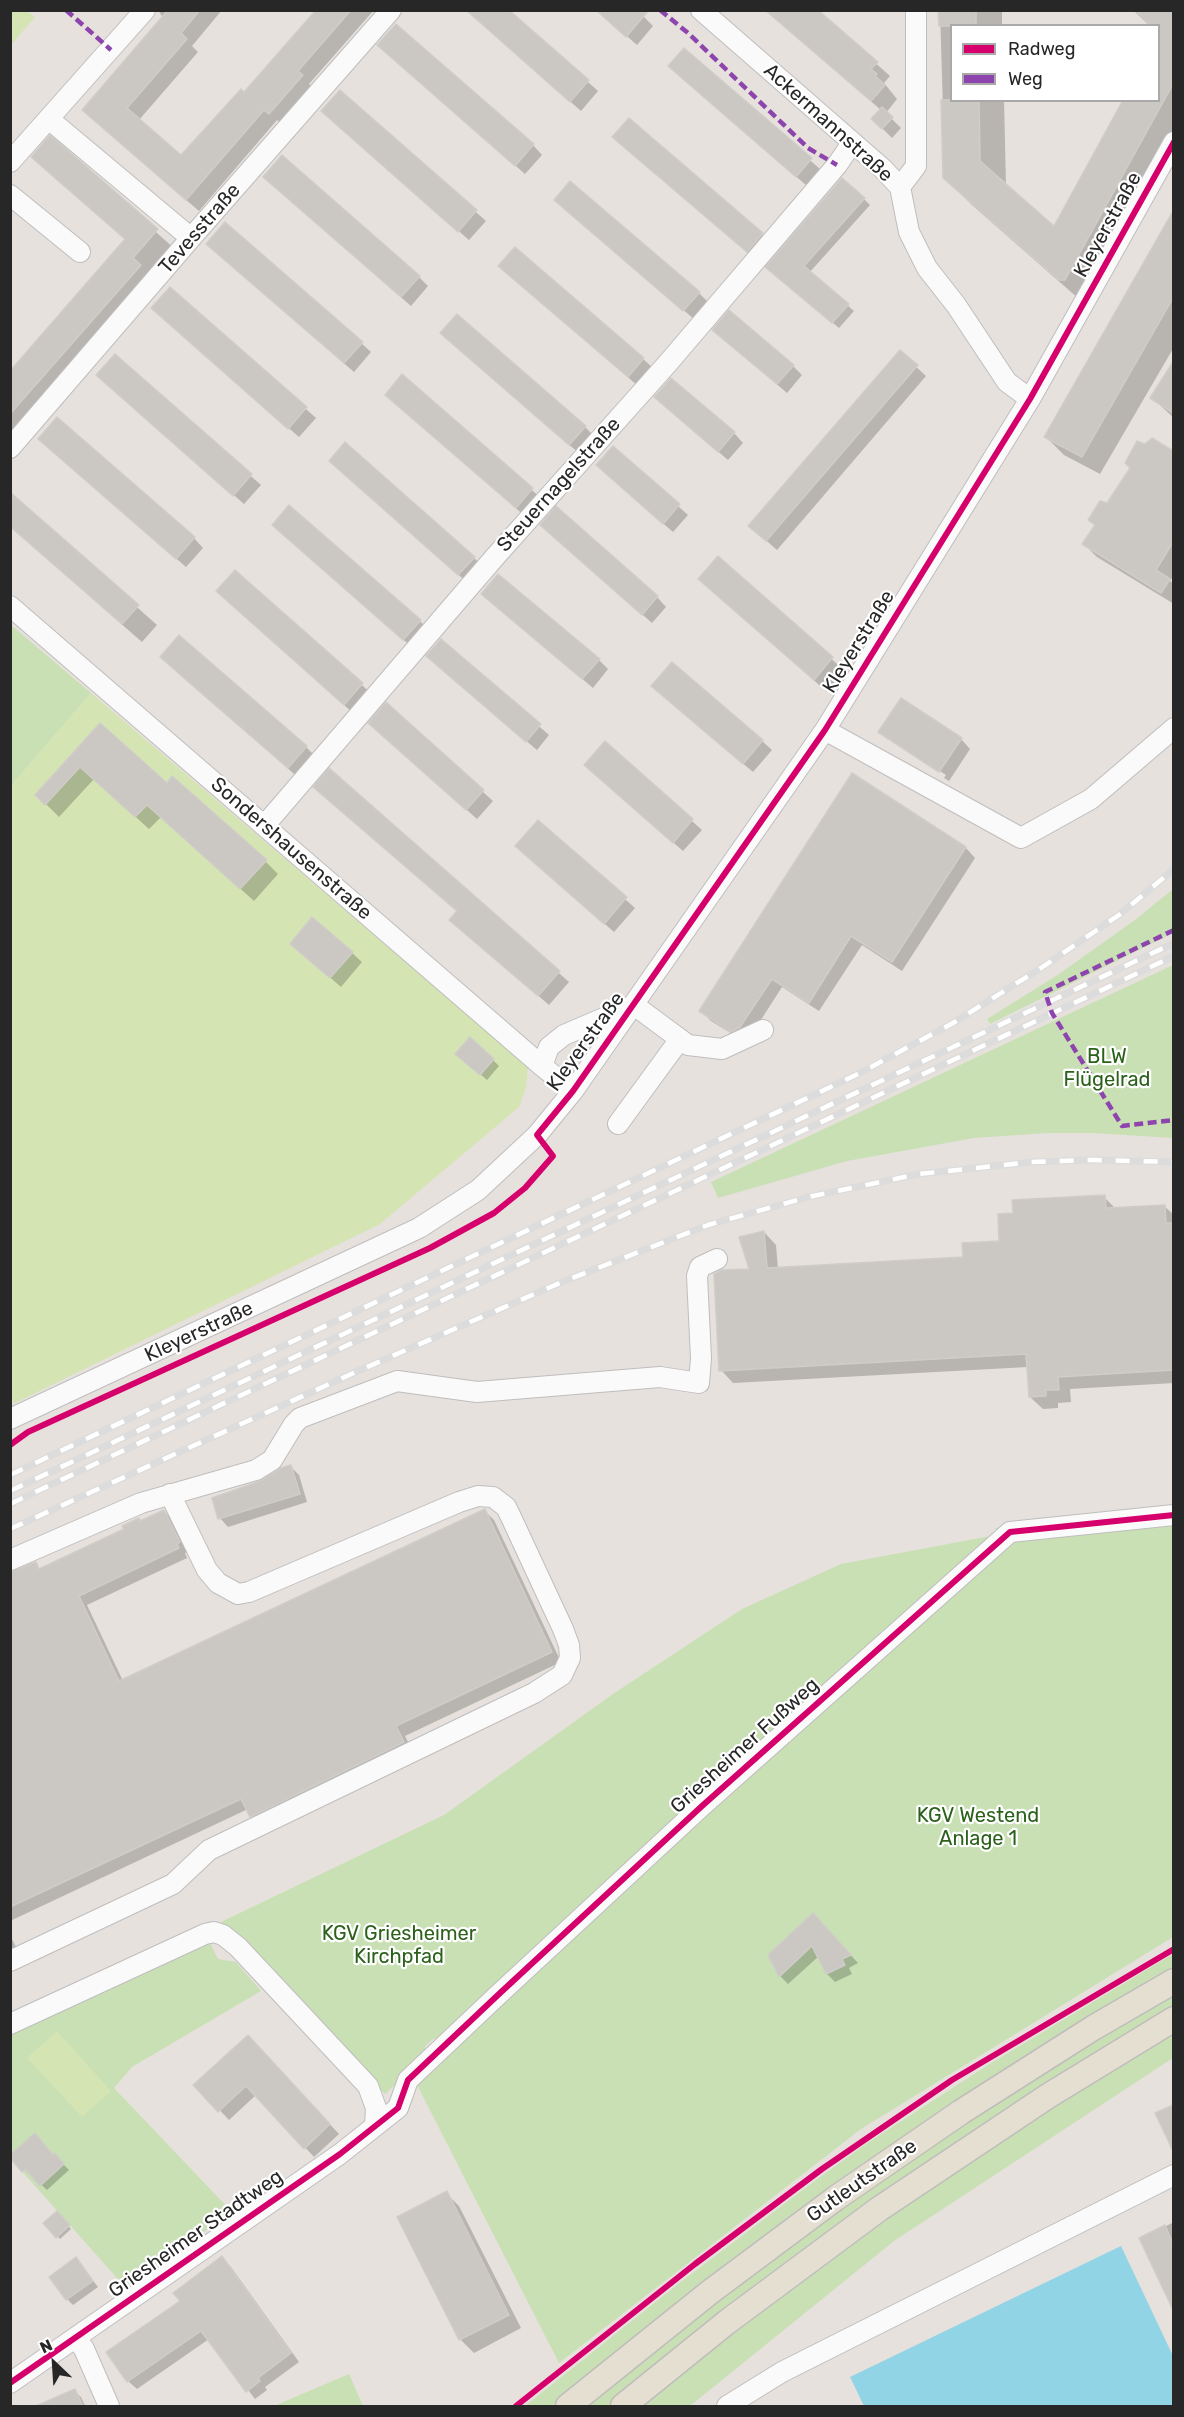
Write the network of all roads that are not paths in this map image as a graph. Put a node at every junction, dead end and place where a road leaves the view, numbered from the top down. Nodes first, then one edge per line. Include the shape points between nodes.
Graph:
1 (145, 10) edge
2 (391, 10) edge
3 (701, 10) edge
4 (916, 10) edge
5 (50, 120) junction
6 (1173, 142) edge
7 (852, 143) junction
8 (10, 162) edge
9 (900, 187) junction
10 (10, 195) edge
11 (191, 238) junction
12 (80, 252) dead end
13 (1030, 399) junction
14 (10, 448) edge
15 (10, 606) edge
16 (1173, 728) edge
17 (825, 730) junction
18 (264, 826) junction
19 (634, 1005) junction
20 (763, 1030) dead end
21 (680, 1039) junction
22 (542, 1066) junction
23 (573, 1091) junction
24 (618, 1124) dead end
25 (717, 1259) dead end
26 (10, 1419) edge
27 (170, 1494) junction
28 (1173, 1515) edge
29 (10, 1560) edge
30 (10, 1961) edge
31 (1173, 1981) edge
32 (1173, 2019) edge
33 (10, 2024) edge
34 (398, 2108) joint
35 (375, 2126) junction
36 (1173, 2175) edge
37 (76, 2337) junction
38 (10, 2383) edge
39 (110, 2406) edge
40 (568, 2406) edge
41 (623, 2406) edge
42 (727, 2406) edge

1 - 5 street
2 - 11 street, Tevesstraße
3 - 7 street, Ackermannstraße
4 - 9 street via 915,166
5 - 8 street
5 - 11 street
6 - 13 street, Kleyerstraße
7 - 9 street, Ackermannstraße
7 - 18 street, Steuernagelstraße via 668,363
9 - 13 street, Ackermannstraße via 909,232 927,268 1007,382
10 - 12 street
11 - 14 street, Tevesstraße
13 - 17 street, Kleyerstraße
15 - 18 street, Sondershausenstraße
16 - 17 street via 1091,799 1021,838
17 - 19 street, Kleyerstraße
18 - 22 street, Sondershausenstraße
19 - 21 street
19 - 22 street via 564,1035 549,1047
19 - 23 street, Kleyerstraße
20 - 21 street via 722,1049 688,1045
21 - 24 street
22 - 23 street, Sondershausenstraße
23 - 26 street, Kleyerstraße via 537,1135 478,1190 419,1228
25 - 27 street via 700,1267 697,1276 699,1383 660,1377 477,1392 397,1381 300,1418 264,1466
27 - 29 street
27 - 30 street via 207,1570 218,1583 238,1594 459,1502 478,1496 493,1497 510,1515 563,1629 570,1659 562,1675 534,1693 209,1850 173,1884
28 - 34 street, Griesheimer Fußweg via 1010,1532 702,1806 499,1994 408,2080
31 - 40 main road, Gutleutstraße via 961,2112 836,2198
32 - 41 main road, Gutleutstraße via 1048,2096 879,2209 726,2322
33 - 35 street via 214,1932 238,1947 368,2086 376,2108
34 - 35 street, Griesheimer Stadtweg
35 - 37 street, Griesheimer Stadtweg
36 - 42 street via 782,2372
37 - 38 street, Griesheimer Stadtweg
37 - 39 street

